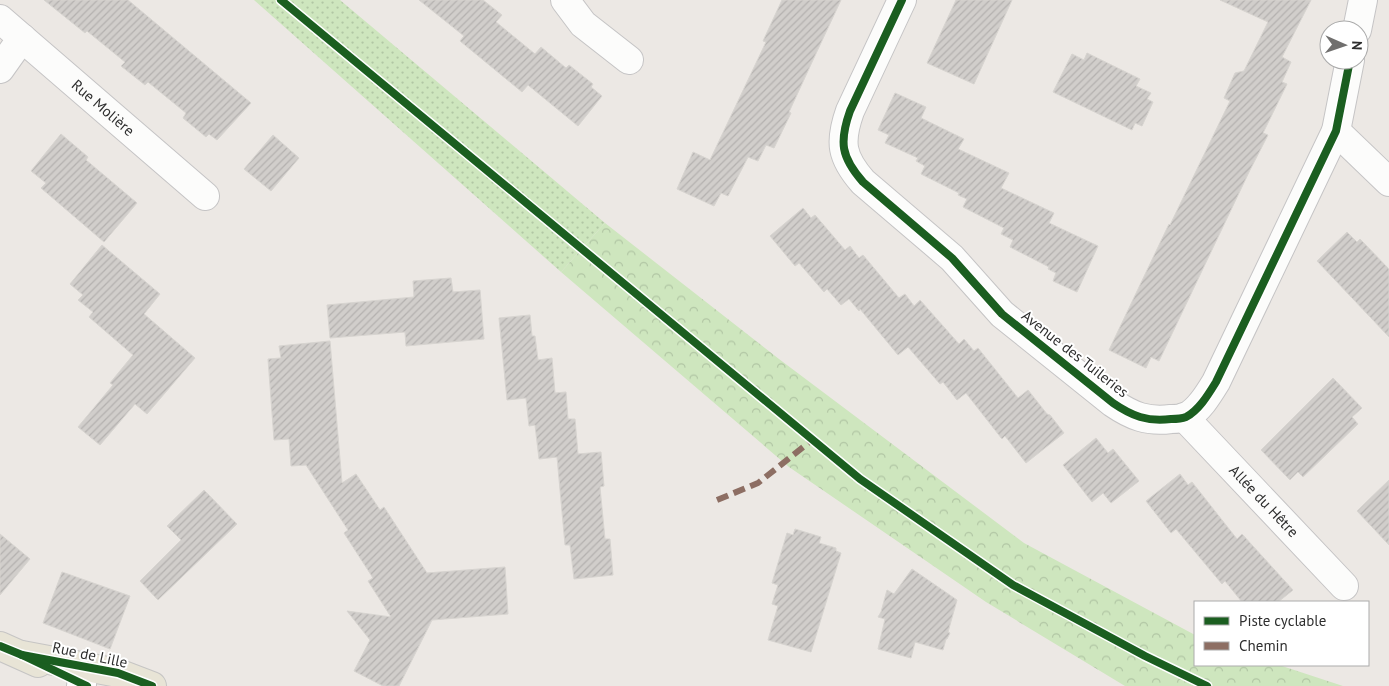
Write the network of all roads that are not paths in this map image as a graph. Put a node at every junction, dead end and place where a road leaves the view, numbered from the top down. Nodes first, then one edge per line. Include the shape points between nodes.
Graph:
1 (565, 0) edge
2 (902, 0) edge
3 (1363, 0) edge
4 (0, 19) edge
5 (1358, 20) edge
6 (22, 38) junction
7 (629, 60) dead end
8 (0, 69) edge
9 (1348, 70) edge
10 (1336, 131) junction
11 (1389, 182) edge
12 (205, 196) dead end
13 (1184, 418) junction
14 (1344, 586) dead end
15 (11, 651) edge
16 (84, 685) edge
17 (152, 686) edge

1 - 7 street via 583,24
2 - 13 street, Avenue des Tuileries via 844,126 845,154 851,169 952,258 1002,314 1113,403 1139,418
3 - 5 street
4 - 6 street, Rue Molière
6 - 8 street
6 - 12 street, Rue Molière
9 - 10 street
10 - 11 street
10 - 13 street via 1216,382 1205,399
13 - 14 street, Allée du Hêtre
15 - 16 main road, Rue de Lille
15 - 17 main road, Rue de Lille via 118,673

